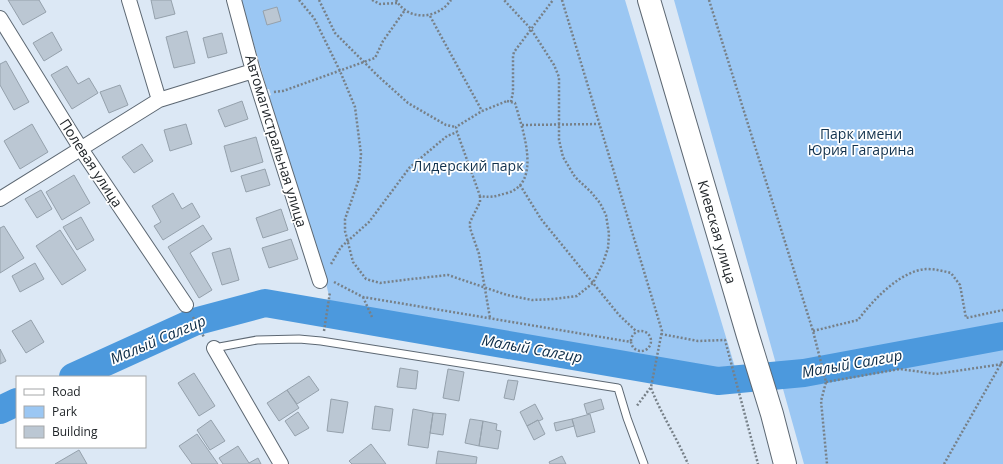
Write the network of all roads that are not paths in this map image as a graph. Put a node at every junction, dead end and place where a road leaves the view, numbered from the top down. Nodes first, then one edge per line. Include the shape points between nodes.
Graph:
1 (129, 0) edge
2 (234, 0) edge
3 (649, 0) edge
4 (0, 18) edge
5 (253, 71) junction
6 (159, 100) junction
7 (81, 149) junction
8 (0, 199) edge
9 (325, 281) road end
10 (188, 309) road end
11 (214, 348) joint
12 (780, 455) edge
13 (281, 464) edge
14 (644, 464) edge

1 - 6 street
2 - 5 street, Автомагистральная улица
3 - 12 main road, Киевская улица via 772,414
4 - 7 street, Полевая улица
5 - 6 street
5 - 9 street, Автомагистральная улица
6 - 7 street
7 - 8 street
7 - 10 street, Полевая улица
11 - 13 street
11 - 14 lane via 257,340 299,339 618,388

